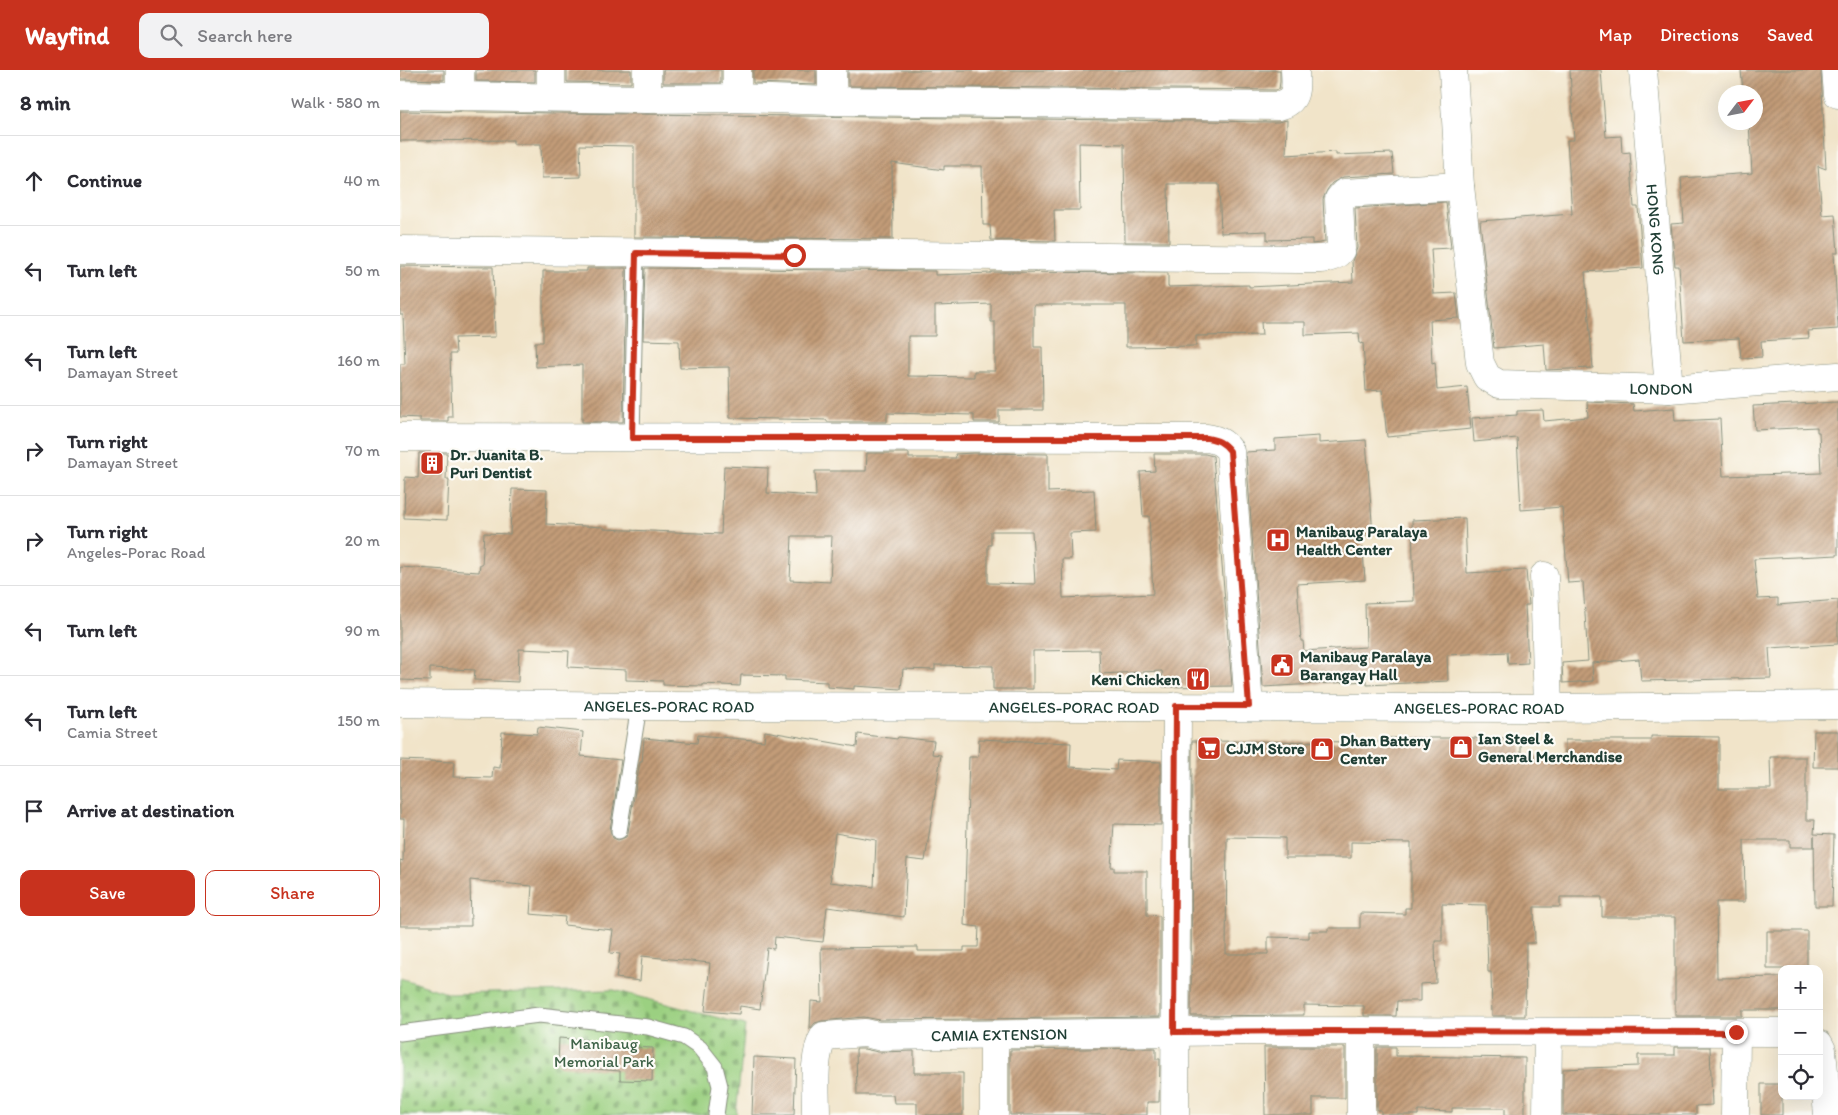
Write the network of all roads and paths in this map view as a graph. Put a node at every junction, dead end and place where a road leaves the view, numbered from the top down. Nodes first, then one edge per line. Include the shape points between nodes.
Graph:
1 (551, 70) edge
2 (647, 70) edge
3 (736, 70) edge
4 (832, 70) edge
5 (1295, 70) edge
6 (1453, 70) edge
7 (1642, 70) edge
8 (1836, 70) edge
9 (460, 83) edge
10 (1838, 94) edge
11 (400, 95) edge
12 (551, 97) junction
13 (737, 98) junction
14 (647, 99) junction
15 (832, 101) junction
16 (1460, 186) junction
17 (400, 250) edge
18 (636, 253) junction
19 (1838, 376) edge
20 (1669, 389) junction
21 (400, 437) edge
22 (632, 438) junction
23 (1544, 576) dead end
24 (400, 703) edge
25 (1838, 705) edge
26 (639, 706) junction
27 (1176, 706) junction
28 (1249, 706) junction
29 (1548, 708) junction
30 (619, 831) dead end
31 (1361, 1031) junction
32 (1174, 1032) junction
33 (1548, 1032) junction
34 (1736, 1032) junction
35 (1778, 1032) edge
36 (400, 1033) edge
37 (994, 1035) junction
38 (1823, 1055) edge
39 (1831, 1108) edge
40 (716, 1115) edge
41 (816, 1115) edge
42 (994, 1115) edge
43 (1175, 1115) edge
44 (1361, 1115) edge
45 (1547, 1115) edge
46 (1734, 1115) edge

1 - 12 street
2 - 14 street
3 - 13 street
4 - 15 street
5 - 15 street via 1296,86 1292,98 1278,106
6 - 16 street
7 - 20 street, HONG KONG
8 - 10 street
9 - 11 street
9 - 12 street
12 - 14 street
13 - 14 street
13 - 15 street
16 - 18 street via 1344,193 1340,200 1341,250 1328,258
16 - 20 street, LONDON via 1480,363 1487,377 1499,384
17 - 18 street
18 - 22 lane
19 - 20 street, LONDON
21 - 22 street
22 - 28 street via 1218,440 1230,451
23 - 29 street
24 - 26 street, ANGELES-PORAC ROAD
25 - 29 street, ANGELES-PORAC ROAD
26 - 27 street, ANGELES-PORAC ROAD
26 - 30 lane
27 - 28 street, ANGELES-PORAC ROAD
27 - 32 street
28 - 29 street, ANGELES-PORAC ROAD
31 - 32 street, CAMIA EXTENSION
31 - 33 street, CAMIA EXTENSION
31 - 44 street
32 - 37 street, CAMIA EXTENSION
32 - 43 street
33 - 34 street, CAMIA EXTENSION
33 - 45 street
34 - 35 street, CAMIA EXTENSION
34 - 46 street
36 - 40 lane via 539,1015 648,1027 684,1037 700,1048 715,1067 720,1086
37 - 41 street, CAMIA EXTENSION via 878,1036 865,1033 824,1036 819,1047 816,1074
37 - 42 street
38 - 39 street

